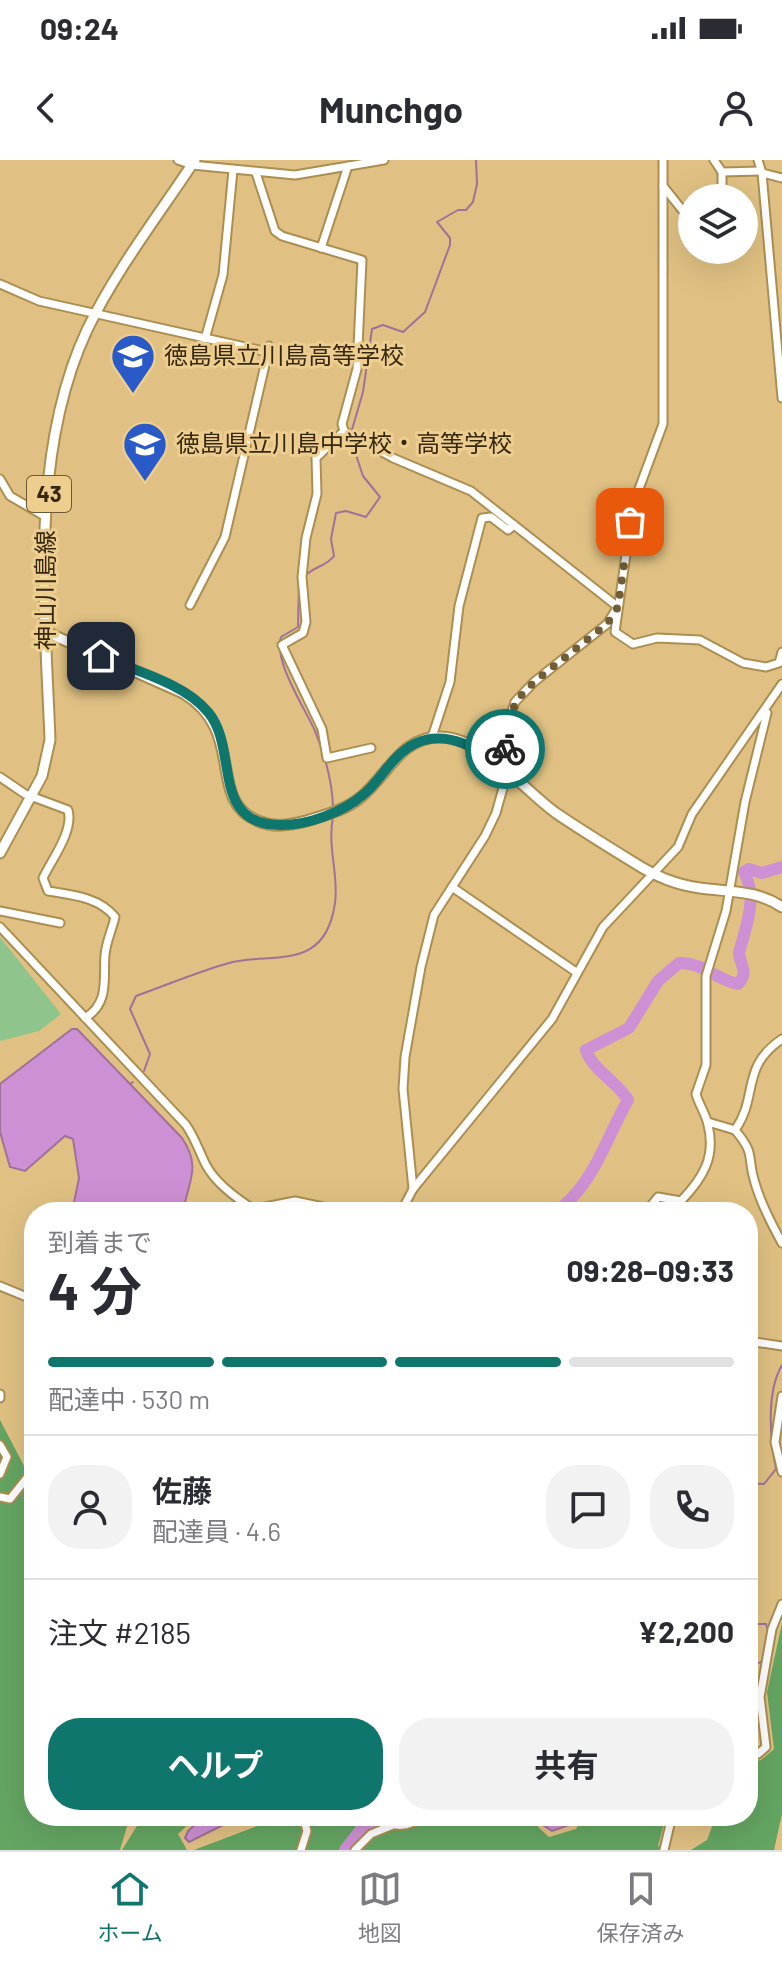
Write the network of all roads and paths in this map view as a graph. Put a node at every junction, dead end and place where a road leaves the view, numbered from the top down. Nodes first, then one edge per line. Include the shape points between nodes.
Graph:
1 (178, 160) edge
2 (303, 160) edge
3 (384, 160) edge
4 (663, 160) edge
5 (714, 160) edge
6 (758, 160) edge
7 (193, 162) edge
8 (348, 166) junction
9 (233, 170) junction
10 (308, 170) junction
11 (722, 172) junction
12 (762, 172) junction
13 (256, 173) junction
14 (782, 178) edge
15 (722, 184) edge
16 (663, 186) junction
17 (678, 205) edge
18 (321, 248) junction
19 (0, 284) edge
20 (95, 315) junction
21 (205, 339) junction
22 (782, 398) edge
23 (348, 433) junction
24 (0, 479) edge
25 (46, 517) junction
26 (514, 525) junction
27 (190, 605) dead end
28 (618, 607) junction
29 (46, 632) junction
30 (782, 652) edge
31 (782, 684) edge
32 (769, 705) junction
33 (432, 737) junction
34 (371, 748) dead end
35 (504, 769) junction
36 (0, 777) edge
37 (32, 797) junction
38 (0, 853) edge
39 (652, 873) junction
40 (452, 887) junction
41 (729, 889) junction
42 (782, 907) edge
43 (0, 911) edge
44 (60, 923) dead end
45 (0, 927) edge
46 (576, 972) junction
47 (85, 1018) junction
48 (782, 1039) edge
49 (708, 1122) junction
50 (735, 1130) junction
51 (413, 1189) junction
52 (681, 1201) joint
53 (246, 1202) edge
54 (406, 1202) edge
55 (654, 1202) edge
56 (782, 1243) edge
57 (0, 1286) edge
58 (24, 1296) edge
59 (758, 1342) edge
60 (782, 1346) edge
61 (782, 1396) edge
62 (0, 1445) edge
63 (782, 1472) edge
64 (0, 1474) edge
65 (24, 1483) edge
66 (0, 1497) edge
67 (782, 1604) edge
68 (758, 1754) edge
69 (306, 1826) edge
70 (387, 1826) edge
71 (670, 1826) edge
72 (301, 1850) edge
73 (355, 1850) edge
74 (664, 1850) edge

1 - 7 street
2 - 10 street
3 - 8 street
4 - 16 street
5 - 11 street
6 - 12 street
7 - 9 street
7 - 20 main road, 神山川島線 / 43
8 - 10 street
8 - 18 street
9 - 13 street
9 - 21 street via 223,275
10 - 13 street via 295,175
11 - 12 street
11 - 15 street
12 - 14 street
12 - 22 street
13 - 18 street via 275,231
16 - 17 street
16 - 28 street via 663,424 637,490
18 - 23 street via 362,260 357,369 342,424
19 - 20 street via 21,296
20 - 21 street
20 - 25 main road, 神山川島線 / 43 via 65,397
21 - 27 street via 268,349 225,537
23 - 26 street via 471,491
23 - 34 street via 316,458 317,494 303,580 306,622 303,633 282,645 322,729 327,758
24 - 25 street via 10,496
25 - 29 main road, 神山川島線 / 43
26 - 28 street
26 - 33 street via 508,530 491,517 482,518 459,606 450,682
28 - 30 street via 615,632 633,644 657,638 700,640 743,663 766,667 779,663
28 - 35 street via 607,624 515,702
29 - 33 main road via 202,706 221,734 234,799 248,816 270,825 293,824 348,806 402,752
29 - 37 main road, 神山川島線 / 43 via 50,740 47,764
31 - 32 street
32 - 39 street via 692,814 678,847
32 - 41 street
33 - 35 main road via 462,742
35 - 39 main road via 558,813
35 - 40 street via 496,813
36 - 37 street
37 - 38 main road, 神山川島線 / 43
37 - 47 street via 68,810 70,818 43,878 48,891 106,906 115,917 105,950 102,998
39 - 41 main road via 686,886
39 - 46 street via 603,927
40 - 46 street
40 - 51 street via 434,915 405,1057
41 - 42 main road
41 - 49 street via 706,976 706,1065 696,1094
43 - 44 street
45 - 47 street
46 - 51 street via 537,1039
47 - 53 street via 186,1125 207,1167
48 - 50 street via 755,1065 747,1105
49 - 50 street
49 - 52 street via 711,1148 706,1171
50 - 56 street via 753,1157 753,1179
51 - 54 street
52 - 55 street via 658,1197
57 - 58 street
59 - 60 street
61 - 63 street via 775,1442
62 - 64 street via 7,1457
65 - 66 street via 10,1499
67 - 68 street via 760,1697 766,1747
69 - 72 street
70 - 73 street
71 - 74 street

